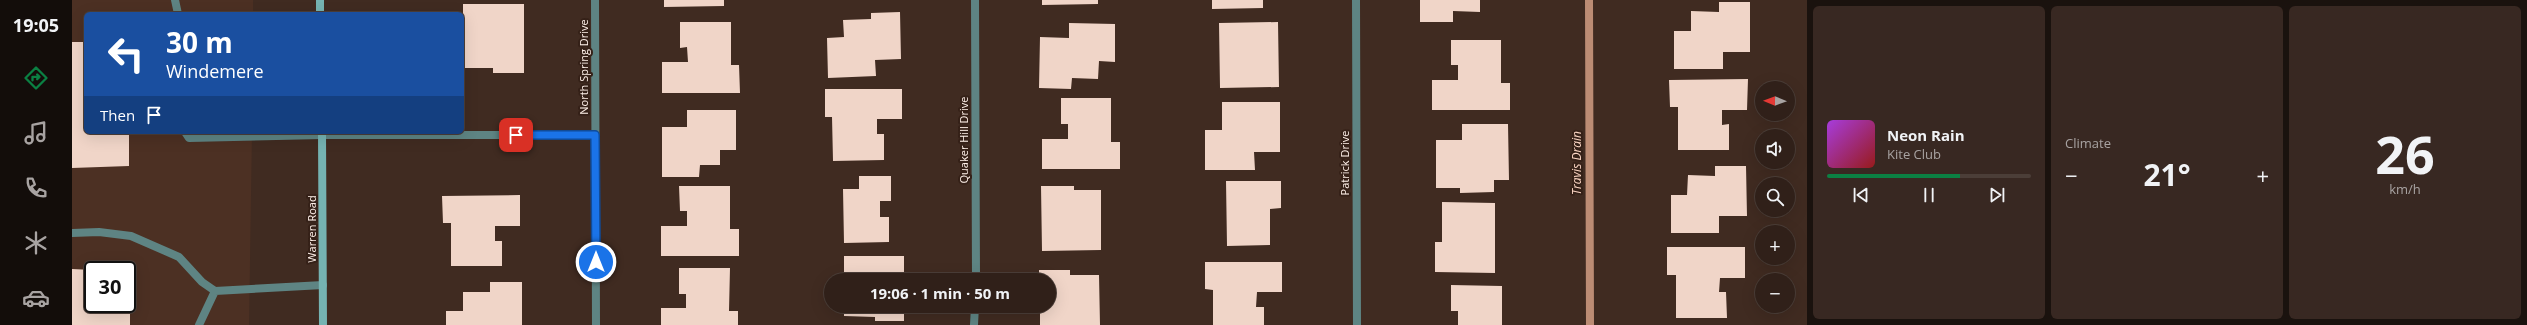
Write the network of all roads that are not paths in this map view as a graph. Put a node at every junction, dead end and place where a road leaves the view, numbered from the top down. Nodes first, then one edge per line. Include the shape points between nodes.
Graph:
1 (175, 0) edge
2 (320, 0) edge
3 (595, 0) edge
4 (975, 0) edge
5 (1356, 0) edge
6 (178, 12) edge
7 (320, 12) edge
8 (186, 134) edge
9 (322, 134) edge
10 (595, 135) junction
11 (72, 233) edge
12 (976, 273) edge
13 (323, 285) junction
14 (215, 291) junction
15 (975, 313) edge
16 (199, 325) edge
17 (323, 325) edge
18 (596, 325) edge
19 (974, 325) edge
20 (1357, 325) edge

1 - 6 street
2 - 7 main road
3 - 10 street, North Spring Drive
4 - 12 street, Quaker Hill Drive
5 - 20 street, Patrick Drive
8 - 9 street via 189,138
9 - 10 street
9 - 13 main road, Warren Road
10 - 18 street, North Spring Drive
11 - 14 street via 99,232 131,236 179,257 202,282
13 - 14 street
13 - 17 main road, Warren Road
14 - 16 street
15 - 19 street

